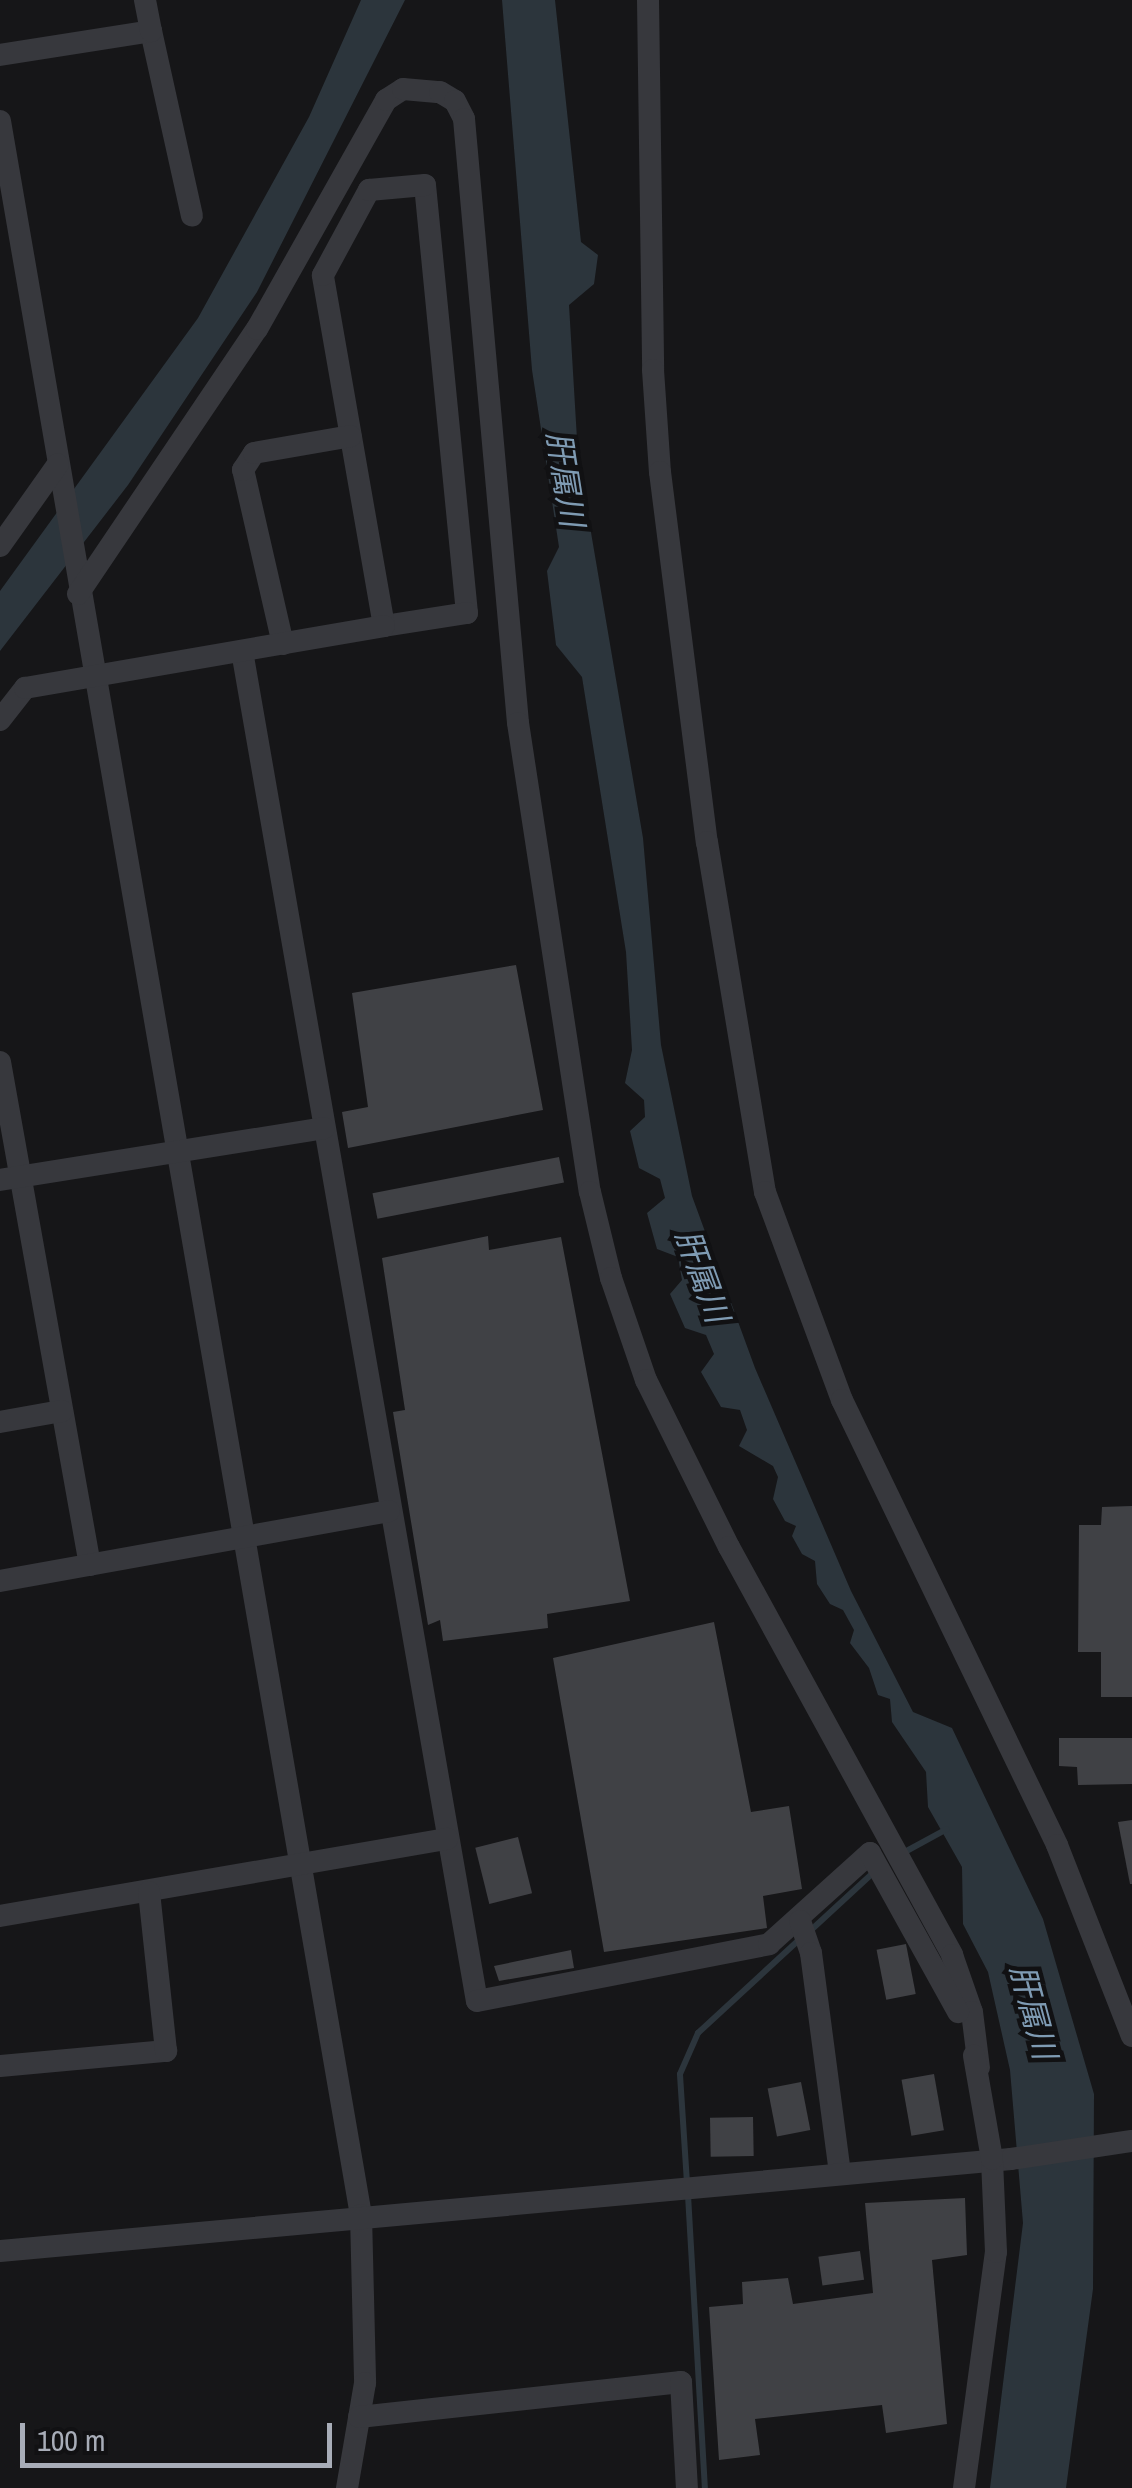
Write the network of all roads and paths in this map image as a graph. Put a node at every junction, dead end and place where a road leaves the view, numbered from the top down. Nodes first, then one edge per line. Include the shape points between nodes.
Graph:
1 (145, 0) edge
2 (648, 0) edge
3 (151, 31) junction
4 (0, 56) edge
5 (0, 121) edge
6 (192, 216) dead end
7 (351, 436) junction
8 (58, 464) junction
9 (0, 546) edge
10 (77, 588) junction
11 (384, 626) junction
12 (284, 644) junction
13 (242, 651) junction
14 (94, 677) junction
15 (0, 720) edge
16 (0, 1062) edge
17 (324, 1128) junction
18 (174, 1149) junction
19 (9, 1178) edge
20 (62, 1412) junction
21 (0, 1422) edge
22 (390, 1511) junction
23 (241, 1538) junction
24 (90, 1565) junction
25 (0, 1581) edge
26 (447, 1839) junction
27 (296, 1864) junction
28 (150, 1892) junction
29 (0, 1916) edge
30 (804, 1933) junction
31 (1132, 2036) edge
32 (0, 2066) edge
33 (978, 2068) junction
34 (1132, 2141) edge
35 (1002, 2159) junction
36 (840, 2174) junction
37 (361, 2215) junction
38 (0, 2251) edge
39 (359, 2417) junction
40 (347, 2488) edge
41 (686, 2488) edge
42 (964, 2488) edge

1 - 3 street
2 - 31 street via 660,472 710,859 765,1192 842,1400 1057,1845
3 - 4 street
3 - 6 street
5 - 8 street
7 - 11 street
7 - 11 street via 324,275 368,190 425,185 467,613
7 - 12 street via 254,453 242,470
8 - 9 street
8 - 10 street
10 - 14 street
10 - 33 street via 258,329 386,100 402,90 440,92 456,101 464,119 518,722 590,1192 612,1278 646,1380 729,1546 952,1955 972,2012
11 - 12 street
12 - 13 street
13 - 14 street
13 - 17 street
14 - 15 street via 25,688
14 - 18 street
16 - 19 street
17 - 18 street
17 - 22 street
18 - 19 street
18 - 23 street
19 - 20 street
20 - 21 street
20 - 24 street
22 - 23 street
22 - 26 street
23 - 24 street
23 - 27 street
24 - 25 street
26 - 27 street
26 - 30 street via 476,2001
27 - 28 street
27 - 37 street
28 - 29 street
28 - 32 street via 166,2051
30 - 33 street via 870,1853 951,1994
30 - 36 street
33 - 35 street
34 - 35 street
35 - 36 street
35 - 42 street via 991,2320
36 - 37 street
37 - 38 street
37 - 39 street via 365,2383
39 - 40 street
39 - 41 street via 682,2382

